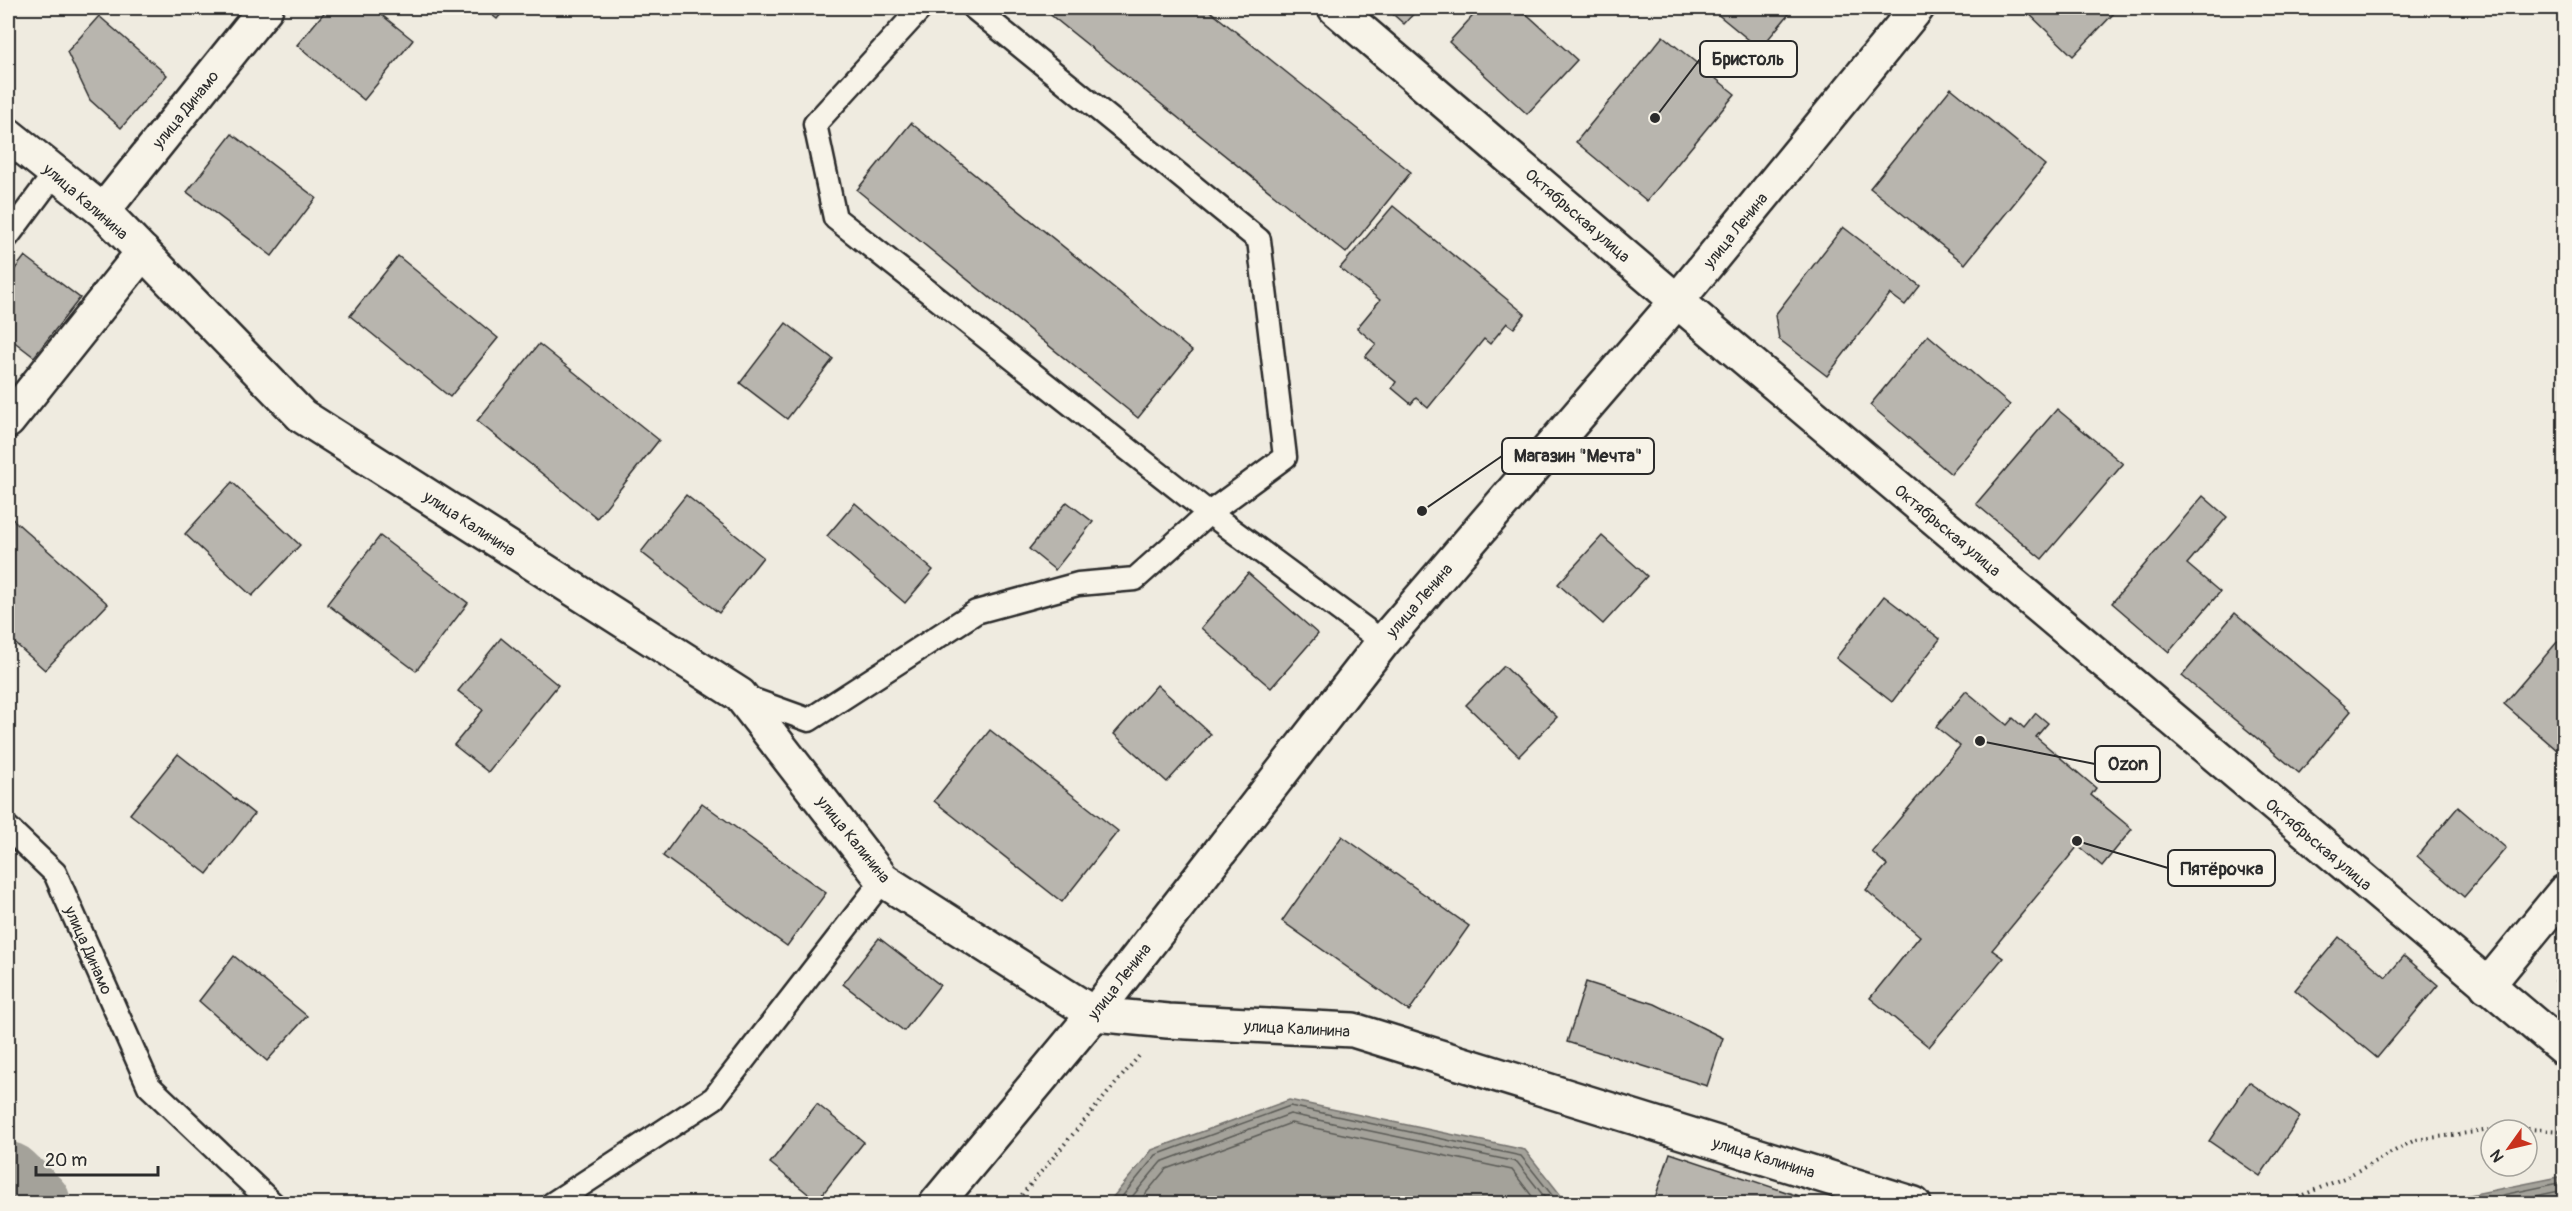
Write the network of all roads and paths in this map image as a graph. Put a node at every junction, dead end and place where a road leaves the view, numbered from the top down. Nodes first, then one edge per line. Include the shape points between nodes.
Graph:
1 (266, 8) edge
2 (921, 8) edge
3 (974, 8) edge
4 (1335, 8) edge
5 (1917, 8) edge
6 (8, 135) edge
7 (55, 173) junction
8 (103, 212) junction
9 (8, 236) edge
10 (143, 252) junction
11 (1677, 300) junction
12 (8, 420) edge
13 (1209, 513) junction
14 (1383, 642) junction
15 (740, 695) junction
16 (8, 828) edge
17 (883, 880) junction
18 (2565, 892) edge
19 (2487, 986) junction
20 (1094, 1014) junction
21 (1168, 1021) junction
22 (2565, 1049) edge
23 (2539, 1130) edge
24 (2565, 1131) edge
25 (2479, 1132) edge
26 (273, 1203) edge
27 (552, 1203) edge
28 (936, 1203) edge
29 (1014, 1203) edge
30 (1914, 1203) edge
31 (2281, 1203) edge

1 - 8 street, улица Динамо
2 - 13 lane via 815,124 835,218
3 - 13 lane via 1258,240 1285,457
4 - 11 street, Октябрьская улица
5 - 11 street, улица Ленина
6 - 7 street, улица Калинина
7 - 8 street, улица Калинина
7 - 9 lane
8 - 10 street, улица Калинина
10 - 12 street
10 - 15 street, улица Калинина via 302,416
11 - 14 street, улица Ленина
11 - 19 street, Октябрьская улица
13 - 14 lane
13 - 15 lane via 1135,579 1078,584 976,612 808,720
14 - 20 street, улица Ленина
15 - 17 street, улица Калинина
16 - 26 lane, улица Динамо via 55,873 149,1086
17 - 20 street, улица Калинина
17 - 27 lane via 714,1098
18 - 19 street
19 - 22 street, Октябрьская улица
20 - 21 street, улица Калинина
20 - 28 street, улица Ленина
21 - 29 path
21 - 30 street, улица Калинина via 1353,1030
23 - 24 path
25 - 31 path via 2415,1140 2344,1179

